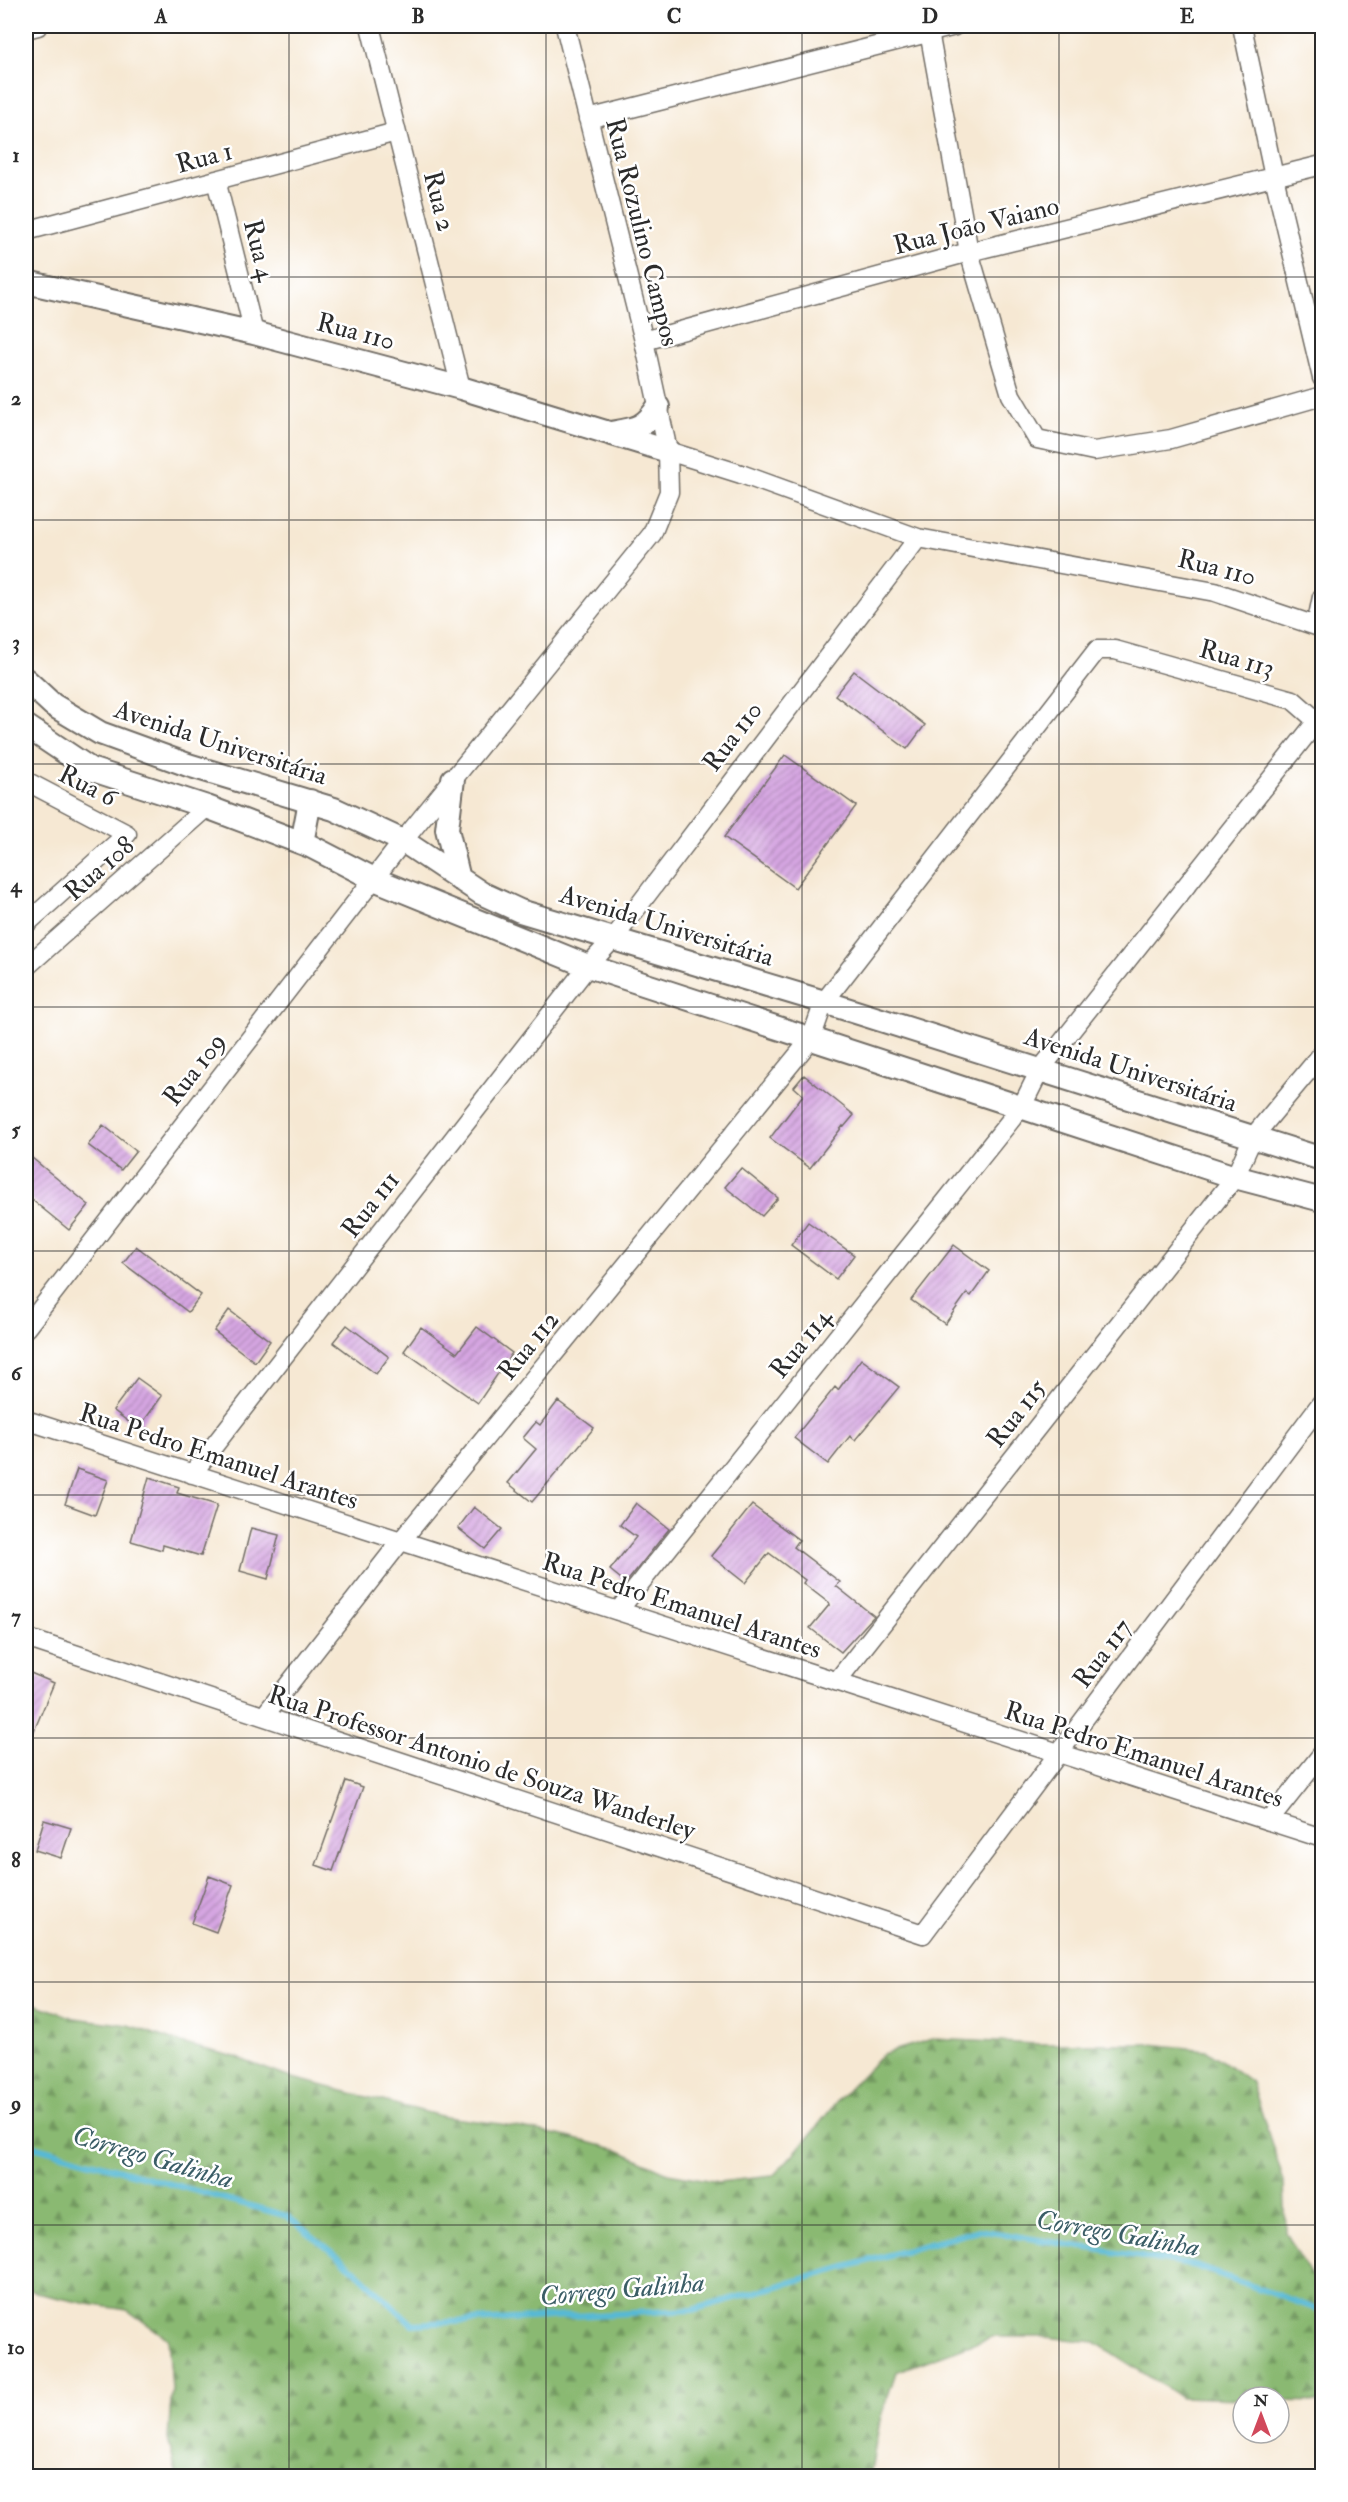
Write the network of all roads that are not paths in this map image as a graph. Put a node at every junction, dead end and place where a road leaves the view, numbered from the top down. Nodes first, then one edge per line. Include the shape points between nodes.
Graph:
1 (38, 26) edge
2 (370, 26) edge
3 (565, 26) edge
4 (955, 26) edge
5 (1242, 26) edge
6 (26, 29) edge
7 (928, 29) edge
8 (588, 119) junction
9 (396, 132) junction
10 (1323, 165) edge
11 (1274, 177) junction
12 (216, 180) junction
13 (26, 231) edge
14 (969, 252) junction
15 (27, 278) edge
16 (254, 333) junction
17 (644, 341) junction
18 (1323, 378) edge
19 (461, 388) junction
20 (1323, 396) edge
21 (658, 407) junction
22 (608, 433) junction
23 (668, 451) junction
24 (918, 538) junction
25 (1323, 597) edge
26 (1319, 627) edge
27 (26, 680) edge
28 (26, 726) edge
29 (453, 779) junction
30 (26, 781) edge
31 (310, 801) junction
32 (207, 807) junction
33 (403, 841) junction
34 (302, 843) junction
35 (374, 879) junction
36 (459, 879) junction
37 (26, 924) edge
38 (614, 938) junction
39 (588, 966) junction
40 (26, 967) edge
41 (824, 1002) junction
42 (811, 1039) junction
43 (1323, 1054) edge
44 (1040, 1070) junction
45 (1022, 1106) junction
46 (1252, 1137) junction
47 (1323, 1159) edge
48 (1235, 1177) junction
49 (1323, 1200) edge
50 (26, 1328) edge
51 (1323, 1402) edge
52 (26, 1420) edge
53 (192, 1474) junction
54 (401, 1541) junction
55 (618, 1611) junction
56 (26, 1638) edge
57 (837, 1681) junction
58 (264, 1716) junction
59 (1059, 1753) junction
60 (1323, 1754) edge
61 (1269, 1821) junction
62 (1318, 1832) edge
63 (923, 1934) joint

1 - 6 street
2 - 9 street, Rua 2
3 - 8 street, Rua Rozulino Campos
4 - 7 street
5 - 11 street
7 - 8 street
7 - 14 street
8 - 17 street, Rua Rozulino Campos
9 - 12 street, Rua 1
9 - 19 street, Rua 2
10 - 11 street, Rua João Vaiano
11 - 14 street, Rua João Vaiano
11 - 18 street
12 - 13 street, Rua 1
12 - 16 street, Rua 4
14 - 17 street, Rua João Vaiano
14 - 20 street via 1011,395 1037,439 1094,451 1171,439
15 - 16 street, Rua 110
16 - 19 street, Rua 110
17 - 21 street, Rua Rozulino Campos
19 - 22 street, Rua 110
21 - 22 street via 650,420 638,428
21 - 23 street, Rua Rozulino Campos
22 - 23 street, Rua 110
23 - 24 street, Rua 110
23 - 29 street via 669,492 652,534
24 - 26 street, Rua 110 via 1215,592
24 - 38 street, Rua 110
25 - 26 street
27 - 31 street, Avenida Universitária via 53,705 100,733 188,765
28 - 32 street via 90,769
29 - 33 street
29 - 36 street via 447,829
30 - 37 street, Rua 6 via 127,834
31 - 33 street, Avenida Universitária
31 - 34 street
32 - 34 street
32 - 40 street, Rua 108
33 - 35 street, Rua 109
33 - 36 street, Avenida Universitária
34 - 35 street
35 - 39 street
35 - 50 street, Rua 109
36 - 38 street, Avenida Universitária via 520,911
38 - 39 street, Rua 110
38 - 41 street, Avenida Universitária
39 - 42 street
39 - 53 street, Rua 111
41 - 42 street, Rua 112
41 - 44 street, Avenida Universitária
41 - 44 street, Rua 113 via 1097,650 1115,650 1293,700 1317,721
42 - 45 street
42 - 54 street, Rua 112
43 - 46 street, Rua 115
44 - 45 street, Rua 113
44 - 46 street, Avenida Universitária
45 - 48 street
45 - 55 street, Rua 114
46 - 47 street, Avenida Universitária
46 - 48 street, Rua 115
48 - 49 street
48 - 57 street, Rua 115
51 - 59 street, Rua 117
52 - 53 street, Rua Pedro Emanuel Arantes
53 - 54 street, Rua Pedro Emanuel Arantes
54 - 55 street, Rua Pedro Emanuel Arantes
54 - 58 street, Rua 112
55 - 57 street, Rua Pedro Emanuel Arantes
56 - 58 street, Rua Professor Antonio de Souza Wanderley
57 - 59 street, Rua Pedro Emanuel Arantes
58 - 63 street, Rua Professor Antonio de Souza Wanderley
59 - 61 street, Rua Pedro Emanuel Arantes
59 - 63 street, Rua 117
60 - 61 street
61 - 62 street, Rua Pedro Emanuel Arantes

